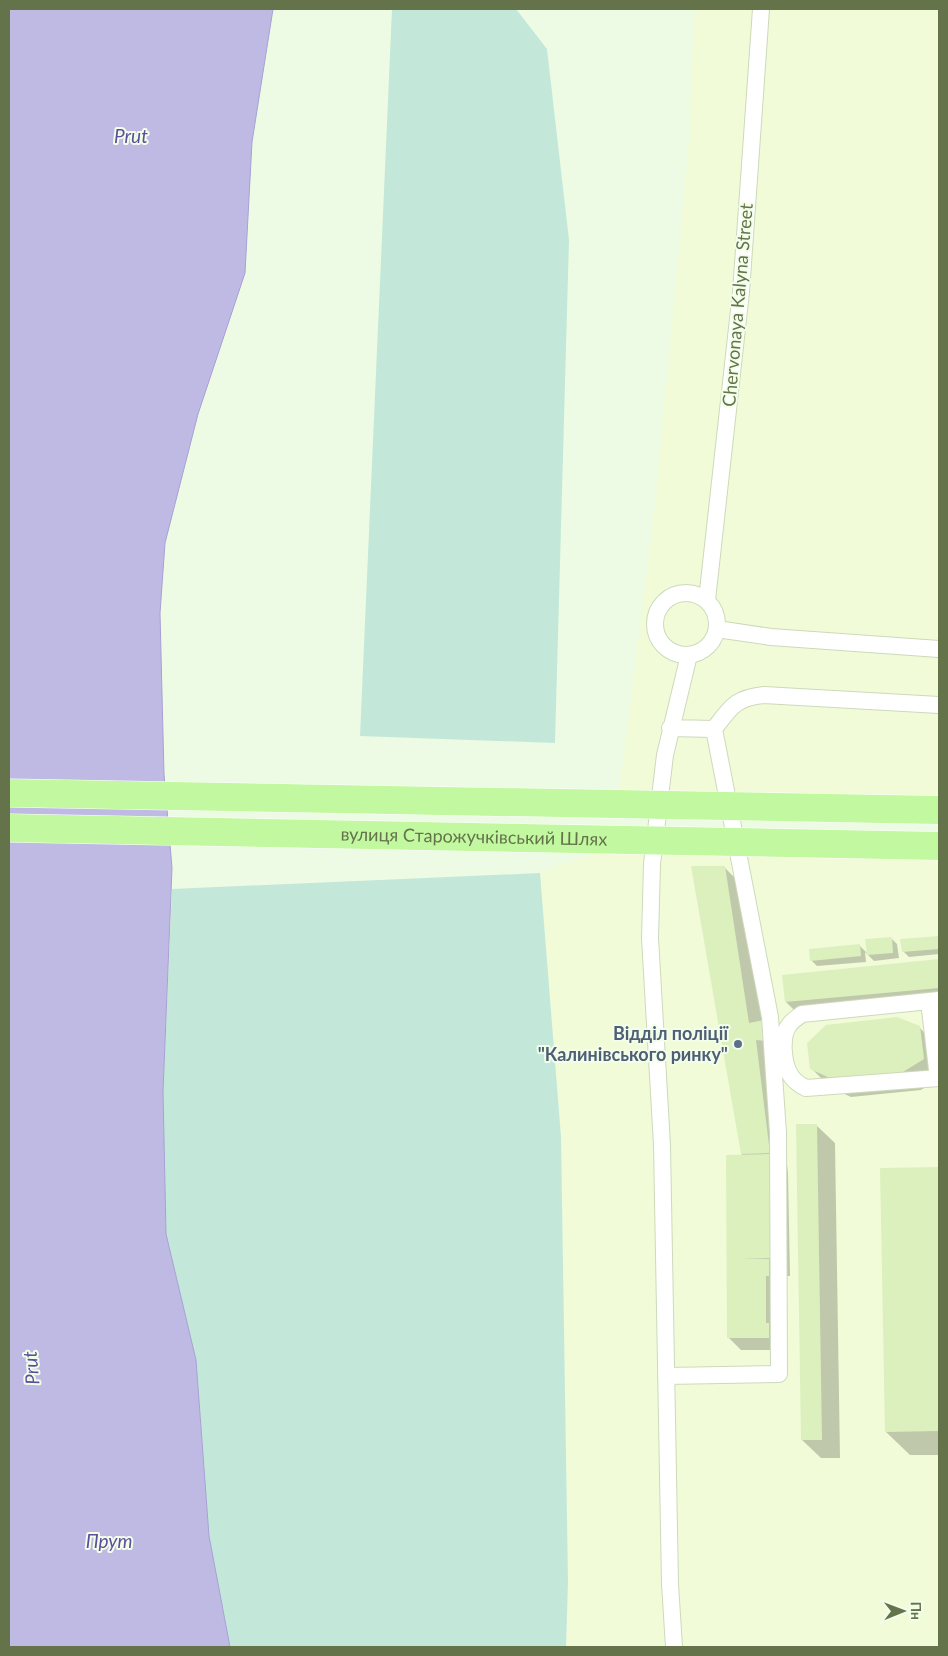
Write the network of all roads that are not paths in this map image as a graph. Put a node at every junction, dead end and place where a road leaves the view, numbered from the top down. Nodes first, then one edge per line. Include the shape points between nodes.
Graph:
1 (762, 9) edge
2 (707, 600) junction
3 (717, 629) junction
4 (939, 650) edge
5 (689, 656) junction
6 (939, 705) edge
7 (670, 728) junction
8 (714, 729) junction
9 (9, 793) edge
10 (939, 810) edge
11 (9, 828) edge
12 (939, 846) edge
13 (934, 1000) edge
14 (939, 1078) edge
15 (816, 1088) junction
16 (776, 1105) junction
17 (666, 1376) junction
18 (674, 1647) edge

1 - 2 lane, Chervonaya Kalyna Street via 741,292
2 - 3 lane via 717,618
2 - 5 lane via 698,594 678,593 669,597 656,613 656,634 661,643 669,650
3 - 4 lane via 771,637
3 - 5 lane via 708,647
5 - 7 lane
6 - 8 lane via 755,696 732,705
7 - 8 lane
7 - 17 lane via 652,864 650,938 662,1145
8 - 16 lane via 770,1017
9 - 10 main road, вулиця Старожучківський Шлях, bridge
11 - 12 main road, вулиця Старожучківський Шлях, bridge
13 - 14 lane
13 - 15 lane via 802,1014 789,1024 784,1035 784,1052 790,1075 798,1084
14 - 15 lane
15 - 16 lane via 785,1093
16 - 17 lane via 780,1238 779,1374
17 - 18 lane

